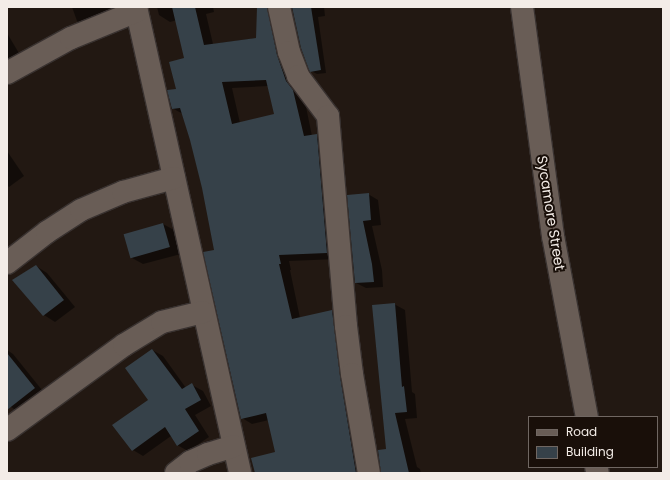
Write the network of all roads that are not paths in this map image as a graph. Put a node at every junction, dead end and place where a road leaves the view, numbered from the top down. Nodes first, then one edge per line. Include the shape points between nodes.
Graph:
1 (279, 7) edge
2 (522, 7) edge
3 (137, 9) edge
4 (7, 73) edge
5 (174, 178) junction
6 (7, 263) edge
7 (203, 312) junction
8 (587, 416) edge
9 (7, 430) edge
10 (234, 446) junction
11 (176, 473) edge
12 (240, 473) edge
13 (369, 473) edge

1 - 13 street via 289,52 298,76 328,116 347,334
2 - 8 street, Sycamore Street via 553,236
3 - 4 street via 70,38
3 - 5 street
5 - 6 street via 123,192 81,210
5 - 7 street
7 - 9 street via 162,322 124,345
7 - 10 street
10 - 11 street via 190,462
10 - 12 street

